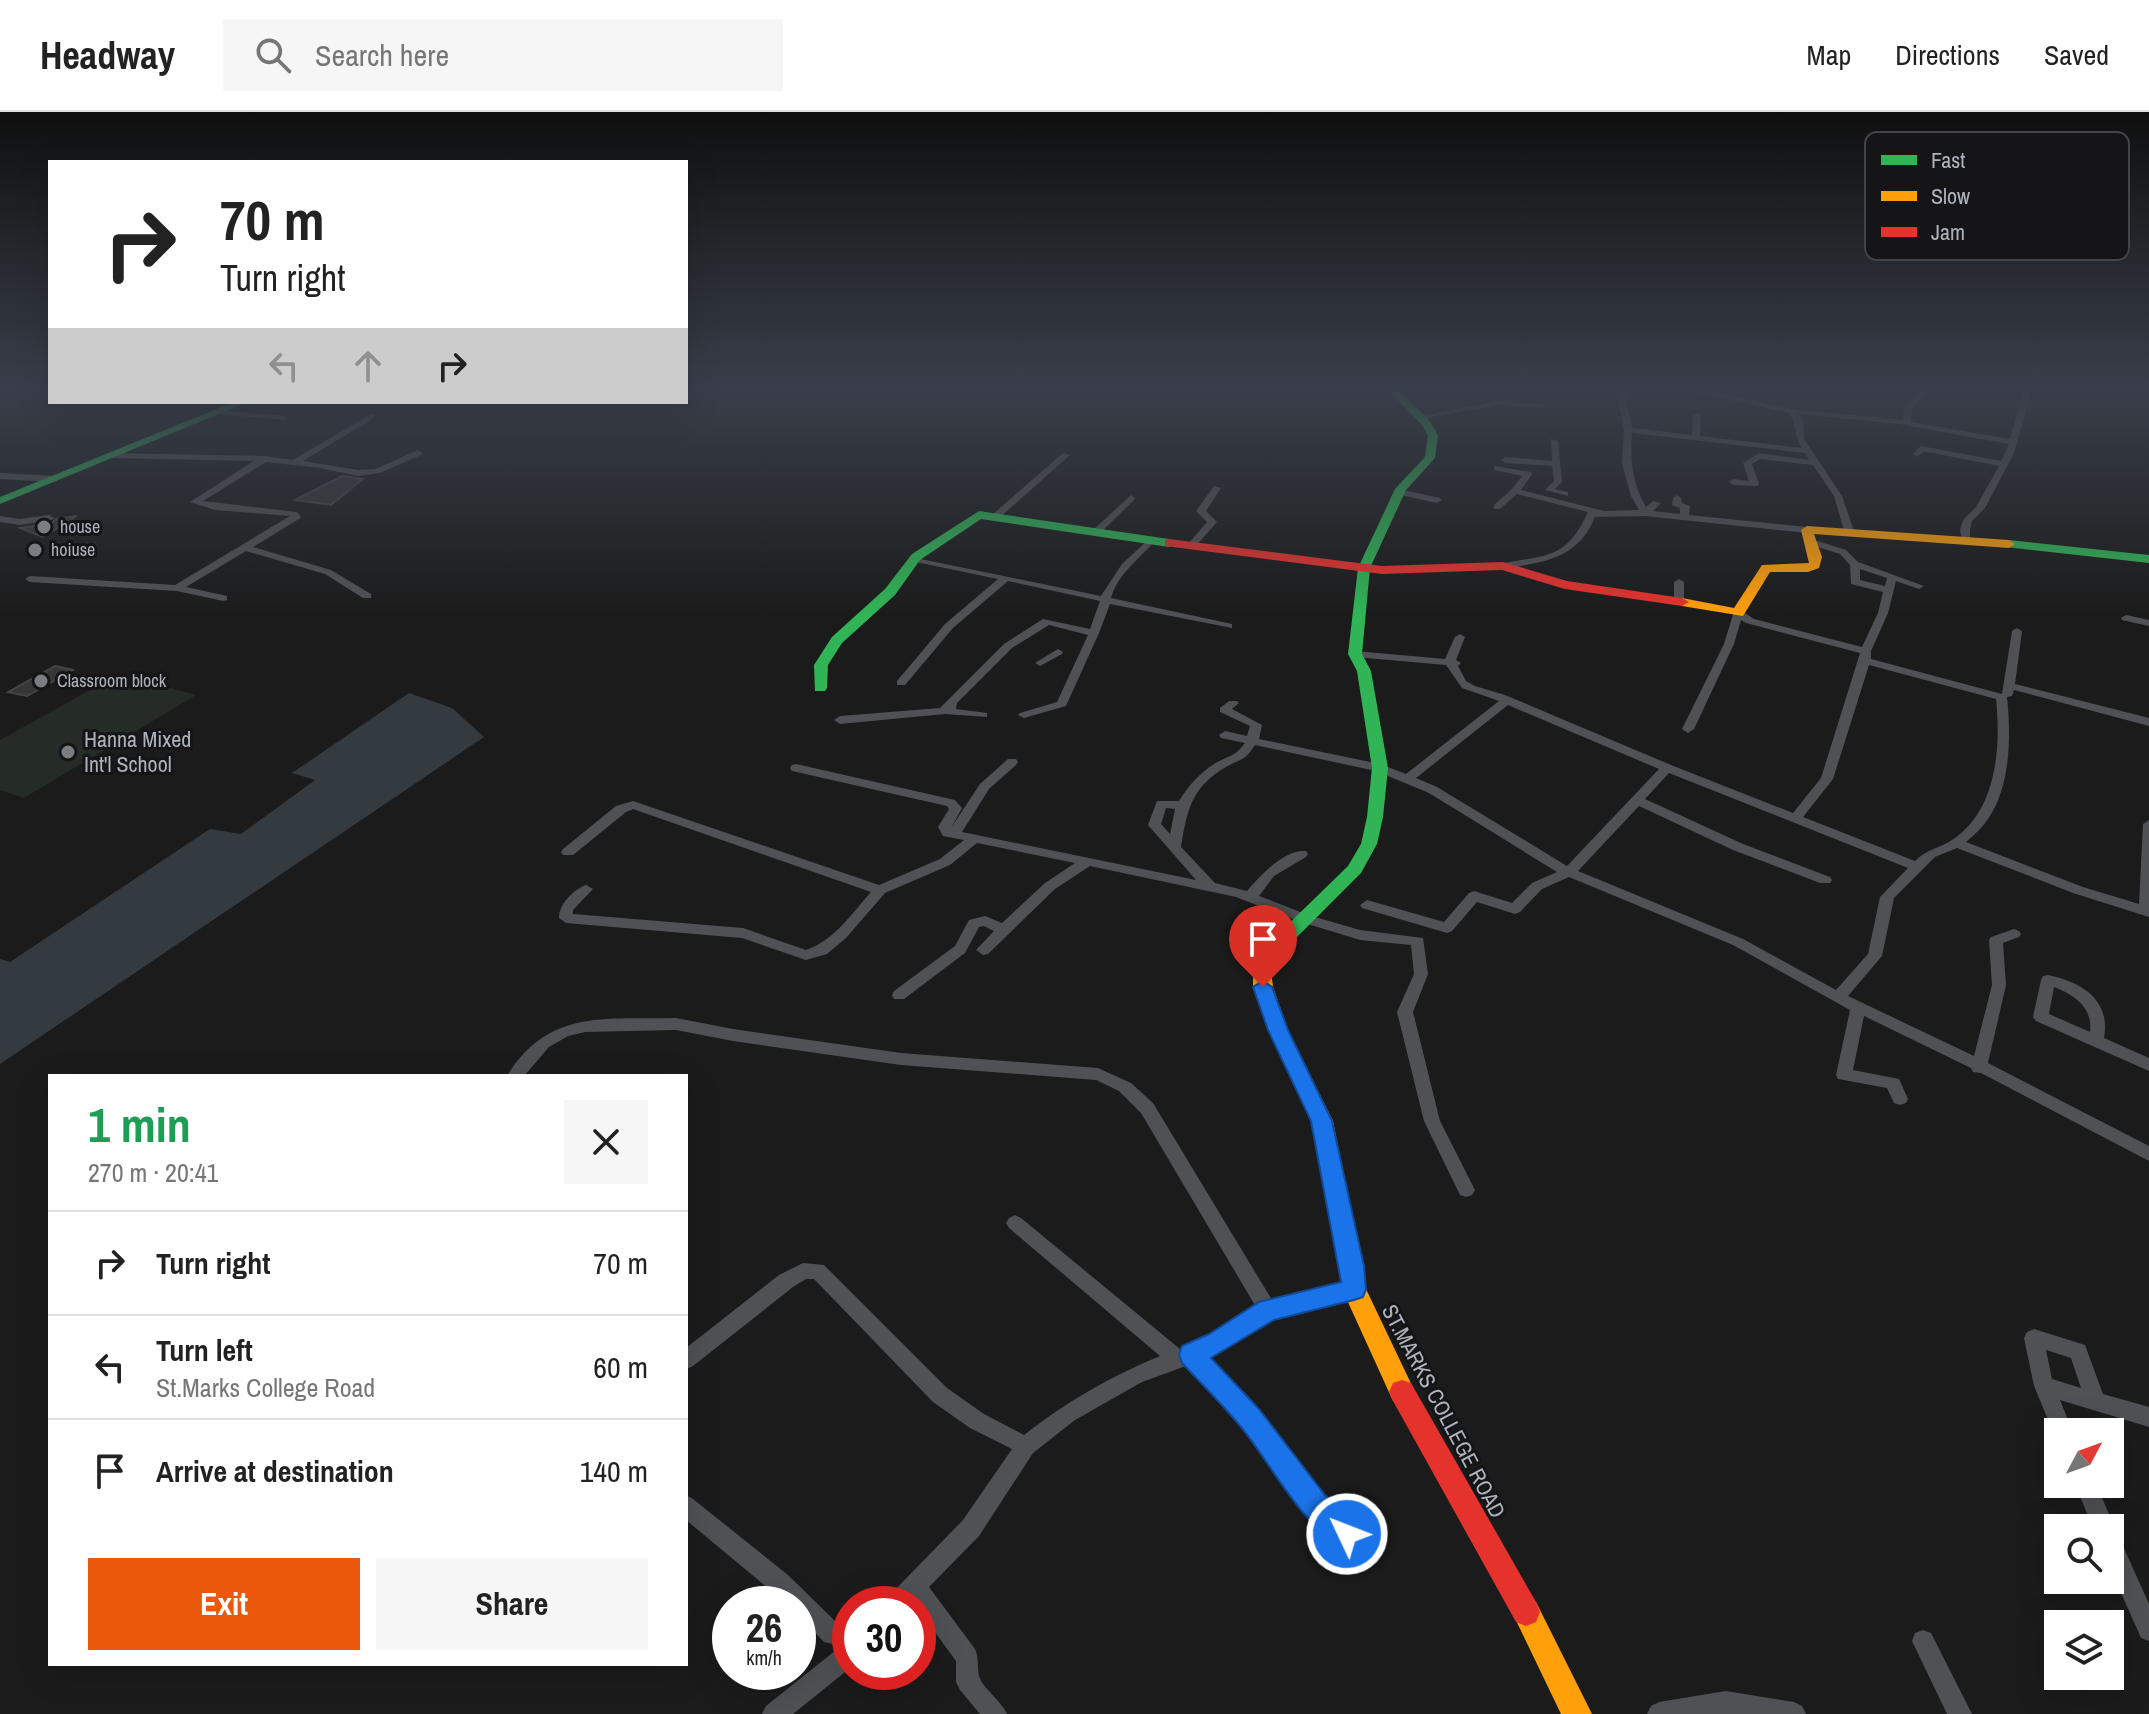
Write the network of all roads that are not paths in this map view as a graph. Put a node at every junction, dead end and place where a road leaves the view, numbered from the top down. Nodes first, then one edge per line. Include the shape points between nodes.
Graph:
1 (88, 466) edge
2 (253, 466) edge
3 (320, 466) edge
4 (386, 466) edge
5 (1054, 466) edge
6 (1423, 466) edge
7 (1555, 466) edge
8 (1627, 466) edge
9 (1749, 466) edge
10 (1818, 466) edge
11 (2003, 466) edge
12 (1497, 468) dead end
13 (0, 476) edge
14 (55, 479) junction
15 (1733, 482) dead end
16 (1217, 488) dead end
17 (1515, 491) junction
18 (1399, 492) junction
19 (1131, 498) dead end
20 (1677, 498) dead end
21 (1437, 500) dead end
22 (0, 501) edge
23 (1560, 503) junction
24 (1656, 503) dead end
25 (1497, 507) dead end
26 (1601, 513) junction
27 (1645, 513) junction
28 (995, 517) junction
29 (49, 518) dead end
30 (1684, 518) junction
31 (0, 519) edge
32 (1705, 520) junction
33 (1096, 532) junction
34 (1710, 534) dead end
35 (1850, 534) junction
36 (1809, 536) junction
37 (1967, 539) junction
38 (1150, 541) junction
39 (1191, 546) junction
40 (248, 548) junction
41 (914, 559) junction
42 (2149, 559) edge
43 (1855, 564) junction
44 (1503, 566) junction
45 (1364, 568) junction
46 (1892, 577) junction
47 (1006, 578) junction
48 (30, 579) dead end
49 (1919, 586) dead end
50 (177, 588) junction
51 (1889, 590) junction
52 (367, 596) dead end
53 (223, 598) dead end
54 (1107, 599) junction
55 (1738, 613) junction
56 (2126, 618) dead end
57 (2149, 623) edge
58 (1228, 626) dead end
59 (2017, 631) dead end
60 (1094, 633) junction
61 (1460, 637) dead end
62 (1058, 652) dead end
63 (1355, 654) junction
64 (1866, 656) junction
65 (1452, 662) junction
66 (1040, 663) dead end
67 (901, 683) dead end
68 (2011, 686) junction
69 (820, 688) dead end
70 (2001, 697) junction
71 (1507, 700) junction
72 (951, 702) junction
73 (1233, 703) dead end
74 (983, 715) dead end
75 (1024, 715) dead end
76 (840, 720) dead end
77 (2149, 722) edge
78 (1688, 729) dead end
79 (1225, 735) dead end
80 (1252, 741) junction
81 (1012, 762) dead end
82 (796, 768) dead end
83 (1380, 768) junction
84 (1667, 768) junction
85 (1406, 780) junction
86 (1637, 800) junction
87 (1182, 805) junction
88 (1795, 819) junction
89 (2149, 824) edge
90 (954, 834) junction
91 (975, 838) junction
92 (1957, 843) junction
93 (1174, 849) junction
94 (568, 852) dead end
95 (1301, 854) dead end
96 (1087, 862) junction
97 (1916, 866) junction
98 (1569, 872) junction
99 (1825, 880) dead end
100 (1211, 888) junction
101 (586, 889) dead end
102 (880, 890) junction
103 (1250, 897) junction
104 (1367, 905) dead end
105 (2148, 912) edge
106 (1303, 918) junction
107 (1002, 929) junction
108 (2014, 934) dead end
109 (983, 950) dead end
110 (899, 995) dead end
111 (1838, 998) junction
112 (1858, 1007) junction
113 (2096, 1039) dead end
114 (2149, 1065) edge
115 (1979, 1068) junction
116 (517, 1074) edge
117 (1900, 1099) dead end
118 (2149, 1154) edge
119 (1466, 1190) dead end
120 (1015, 1223) dead end
121 (1354, 1289) junction
122 (1268, 1310) junction
123 (1185, 1357) junction
124 (688, 1358) edge
125 (2044, 1386) junction
126 (2096, 1401) junction
127 (2149, 1417) edge
128 (2057, 1418) edge
129 (1026, 1446) junction
130 (688, 1508) edge
131 (1347, 1534) dead end
132 (2124, 1574) edge
133 (915, 1586) edge
134 (936, 1615) edge
135 (2149, 1630) edge
136 (832, 1634) edge
137 (1923, 1641) dead end
138 (832, 1667) edge
139 (774, 1714) edge
140 (995, 1714) edge
141 (1577, 1714) edge
142 (1659, 1714) edge
143 (1794, 1714) edge
144 (1960, 1714) edge

1 - 14 main road
2 - 40 street via 195,502 297,515
3 - 4 street via 368,473
5 - 28 street
6 - 18 main road, ST.MARKS COLLEGE ROAD
7 - 23 street via 1558,482 1549,490 1567,495
8 - 27 street
9 - 15 street via 1755,484
10 - 35 street via 1838,496
11 - 37 street via 1968,520
12 - 17 street via 1528,474
13 - 14 street
14 - 22 main road
16 - 39 street via 1201,511 1212,522
17 - 23 street
17 - 25 street
18 - 21 street
18 - 45 main road, ST.MARKS COLLEGE ROAD
19 - 33 street
20 - 30 street via 1677,505 1685,506
23 - 26 street
24 - 27 street
26 - 27 street
26 - 44 street via 1591,514 1580,538 1565,553
27 - 30 street
28 - 33 main road
28 - 41 main road via 970,516
29 - 31 street
30 - 32 street
32 - 34 street
32 - 36 street
33 - 38 main road
35 - 36 main road
35 - 37 main road
36 - 43 street via 1843,552
36 - 55 main road via 1815,565 1766,568
37 - 42 main road
38 - 39 main road
38 - 54 street via 1125,566
39 - 45 main road
40 - 50 street
40 - 52 street via 328,572
41 - 47 street
41 - 69 main road via 903,578 825,656
43 - 46 street
43 - 51 street via 1855,582
44 - 45 main road
44 - 55 main road via 1565,585 1679,591
45 - 63 main road, ST.MARKS COLLEGE ROAD
46 - 49 street
46 - 51 street
47 - 54 street
47 - 67 street via 949,626
48 - 50 street
50 - 53 street
51 - 64 street
54 - 58 street
54 - 60 street
55 - 64 street
55 - 78 street via 1729,644
56 - 57 street
59 - 68 street
60 - 72 street via 1047,621 1008,646
60 - 75 street via 1062,704
61 - 65 street
62 - 66 street
63 - 65 street
63 - 83 main road, ST.MARKS COLLEGE ROAD via 1364,671
64 - 70 street
64 - 88 street via 1827,779
65 - 71 street via 1469,690
68 - 70 street
68 - 77 street
70 - 92 street via 2001,756 1991,801 1978,824
71 - 84 street
71 - 85 street
72 - 74 street via 950,712
72 - 76 street via 943,711
73 - 80 street via 1224,710 1256,725
79 - 80 street
80 - 83 street
80 - 87 street via 1241,757 1226,760
81 - 90 street via 984,787
82 - 90 street via 951,803 956,808 944,827
83 - 85 street
83 - 106 main road, ST.MARKS COLLEGE ROAD via 1369,844 1355,869
84 - 86 street
84 - 88 street
85 - 98 street via 1433,790
86 - 98 street
86 - 99 street
87 - 93 street
87 - 93 street via 1161,804 1154,825
88 - 97 street
89 - 105 street
90 - 91 street
91 - 96 street
91 - 102 street via 945,862
92 - 97 street
92 - 105 street
93 - 100 street
94 - 102 street via 633,805
95 - 103 street via 1269,873
96 - 100 street
96 - 107 street via 1050,886
97 - 111 street via 1887,897 1875,956
98 - 104 street via 1537,886 1515,909 1474,896 1447,928
98 - 111 street via 1738,942
100 - 103 street
101 - 102 street via 566,909 566,918 743,933 806,955 841,935
103 - 106 street
106 - 119 street via 1360,935 1418,941 1421,974 1405,1012 1432,1121
106 - 121 main road, ST.MARKS COLLEGE ROAD via 1268,957 1263,987 1322,1121
107 - 109 street
107 - 110 street via 985,921 974,923 960,949
108 - 115 street via 1996,940 1999,985
111 - 112 street
112 - 115 street
112 - 117 street via 1844,1075 1893,1083
113 - 114 street
115 - 118 street
116 - 122 street via 543,1043 564,1031 676,1024 901,1059 1098,1074 1125,1087 1147,1108
120 - 123 street
121 - 122 street
121 - 141 main road, ST.MARKS COLLEGE ROAD via 1401,1390 1523,1606
122 - 123 street
123 - 129 street via 1135,1376 1068,1413
123 - 131 street via 1250,1418 1315,1504
124 - 129 street via 786,1281 803,1271 818,1271 940,1395
125 - 126 street
125 - 126 street via 2034,1338 2078,1351
125 - 128 street
126 - 127 street
129 - 133 street via 971,1528
130 - 136 street via 807,1605
132 - 135 street
134 - 140 street via 967,1657 968,1682
137 - 144 street
138 - 139 street
142 - 143 street via 1726,1703

